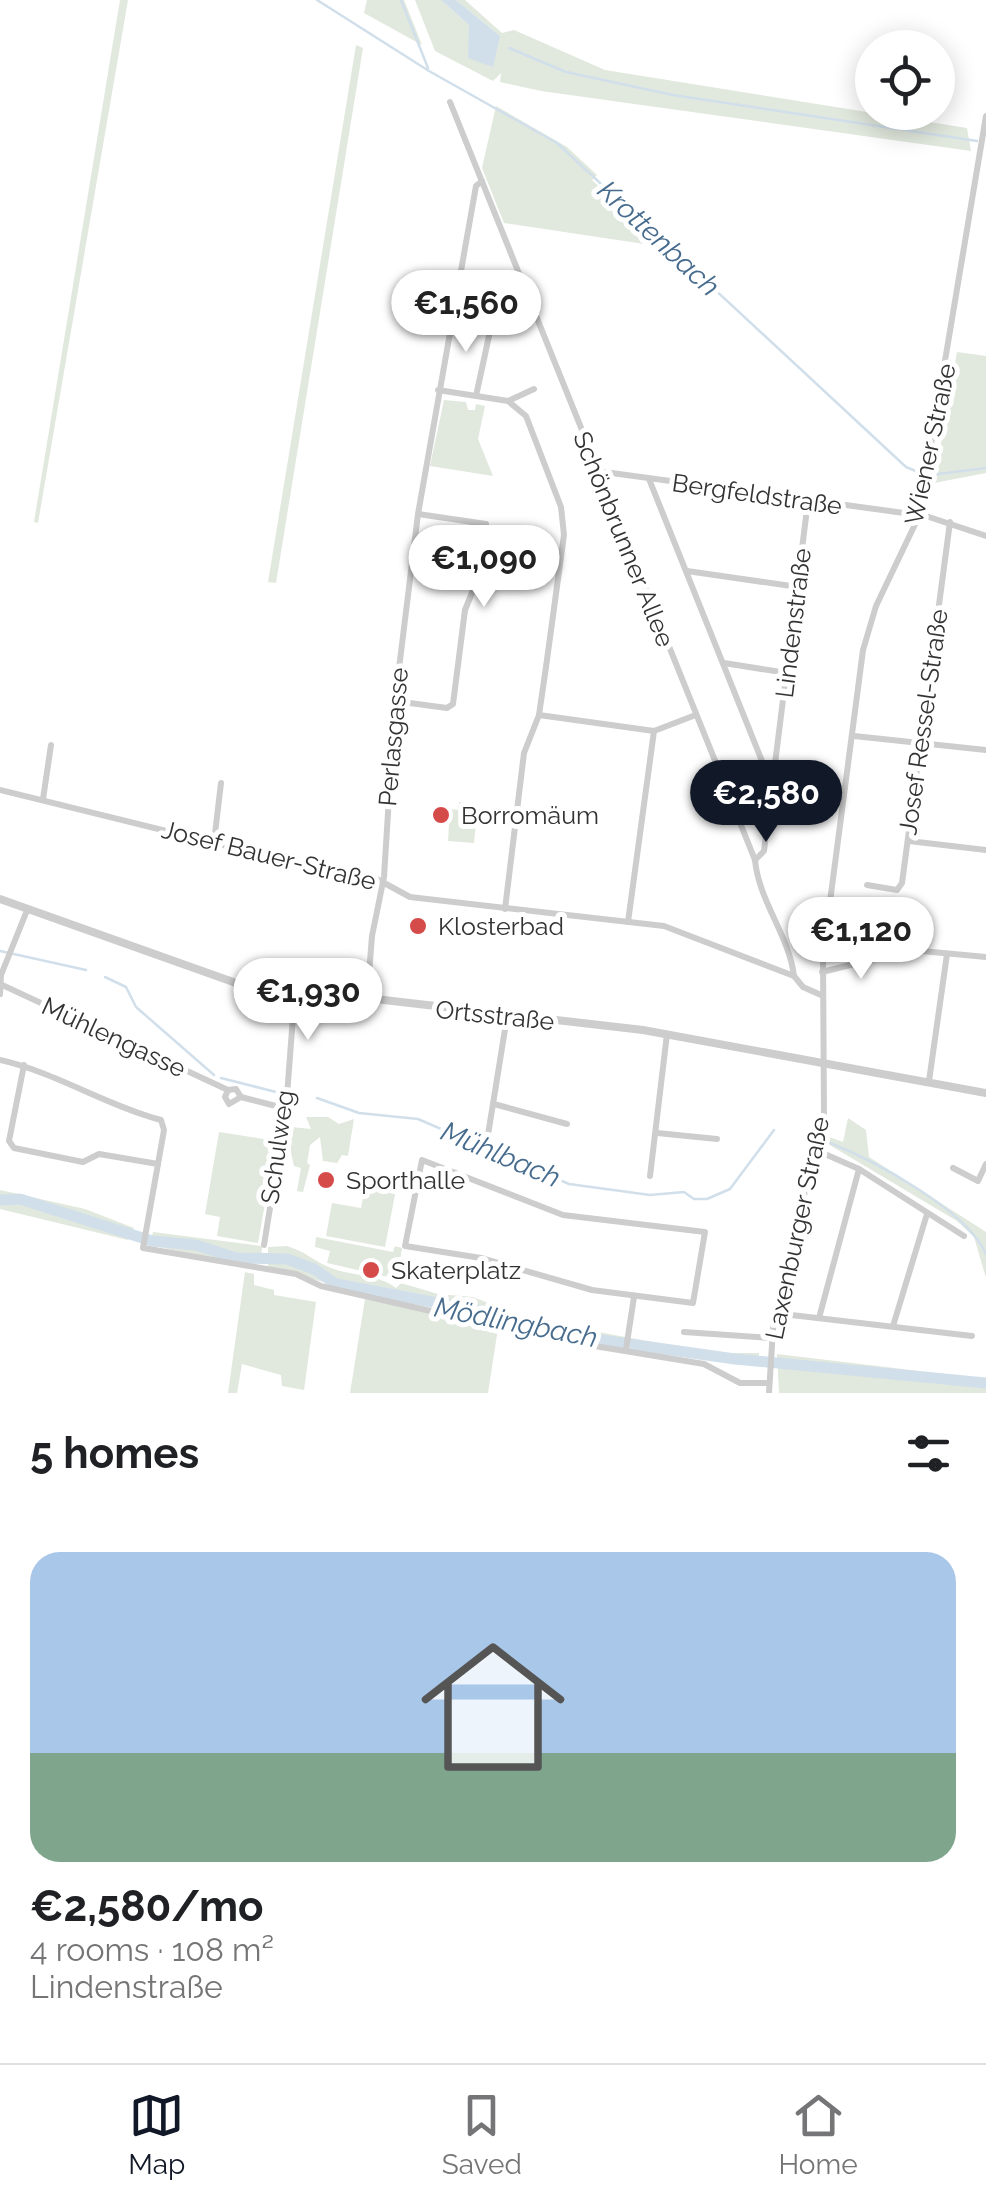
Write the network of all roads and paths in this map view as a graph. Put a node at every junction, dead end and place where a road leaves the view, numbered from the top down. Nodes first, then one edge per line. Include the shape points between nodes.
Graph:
1 (450, 102) dead end
2 (986, 116) edge
3 (482, 181) junction
4 (492, 322) dead end
5 (534, 388) dead end
6 (438, 390) junction
7 (476, 396) junction
8 (508, 401) junction
9 (596, 471) junction
10 (649, 479) junction
11 (808, 501) junction
12 (418, 514) junction
13 (919, 516) junction
14 (950, 522) junction
15 (986, 536) edge
16 (686, 571) junction
17 (798, 587) junction
18 (722, 663) junction
19 (787, 672) junction
20 (395, 701) junction
21 (540, 715) junction
22 (694, 716) junction
23 (654, 731) junction
24 (854, 736) junction
25 (922, 742) junction
26 (51, 745) dead end
27 (986, 750) edge
28 (221, 782) dead end
29 (772, 788) junction
30 (0, 790) edge
31 (44, 799) junction
32 (909, 840) junction
33 (214, 842) junction
34 (986, 850) edge
35 (755, 860) junction
36 (383, 881) junction
37 (867, 885) dead end
38 (0, 899) edge
39 (28, 908) junction
40 (505, 909) junction
41 (628, 922) junction
42 (946, 954) junction
43 (986, 956) edge
44 (822, 972) junction
45 (794, 976) junction
46 (0, 984) edge
47 (295, 990) junction
48 (0, 994) edge
49 (822, 995) junction
50 (366, 1000) junction
51 (507, 1016) junction
52 (667, 1034) junction
53 (0, 1060) edge
54 (823, 1062) junction
55 (24, 1065) junction
56 (928, 1081) junction
57 (228, 1090) junction
58 (986, 1092) edge
59 (285, 1095) junction
60 (241, 1097) junction
61 (494, 1104) junction
62 (567, 1124) dead end
63 (656, 1133) junction
64 (717, 1139) dead end
65 (488, 1140) dead end
66 (818, 1150) junction
67 (158, 1164) junction
68 (986, 1164) edge
69 (952, 1168) dead end
70 (859, 1169) junction
71 (650, 1176) dead end
72 (927, 1214) junction
73 (964, 1236) dead end
74 (264, 1245) dead end
75 (634, 1296) junction
76 (774, 1313) junction
77 (819, 1318) junction
78 (893, 1326) junction
79 (684, 1332) dead end
80 (972, 1336) dead end
81 (770, 1338) junction
82 (626, 1350) junction
83 (768, 1383) junction
84 (769, 1393) edge

1 - 3 street, Schönbrunner Allee
2 - 13 street, Wiener Straße
3 - 6 street, Perlasgasse
3 - 9 street, Schönbrunner Allee
4 - 7 street
5 - 8 street
6 - 7 street
6 - 12 street, Perlasgasse
7 - 8 street
8 - 21 street via 526,416 561,507 564,535
9 - 10 street, Bergfeldstraße
9 - 22 street, Schönbrunner Allee
10 - 11 street, Bergfeldstraße
10 - 16 street
11 - 13 street, Bergfeldstraße
11 - 17 street, Lindenstraße
12 - 20 street, Perlasgasse
12 - 20 street via 486,524 480,573 465,610 453,704
13 - 14 street, Bergfeldstraße
13 - 24 street, Wiener Straße via 868,635
14 - 15 street, Bergfeldstraße
14 - 25 street, Josef Ressel-Straße
16 - 17 street
16 - 18 street
17 - 19 street, Lindenstraße
18 - 19 street
18 - 29 street
19 - 29 street, Lindenstraße
20 - 36 street, Perlasgasse
21 - 23 street
21 - 40 street via 524,753
22 - 23 street
22 - 35 street, Schönbrunner Allee
23 - 41 street
24 - 25 street
24 - 44 street, Wiener Straße
25 - 27 street
25 - 32 street, Josef Ressel-Straße
26 - 31 street
28 - 33 street
29 - 35 street, Lindenstraße via 764,851
30 - 31 street, Josef Bauer-Straße
31 - 33 street, Josef Bauer-Straße
32 - 34 street
32 - 37 street, Josef Ressel-Straße via 898,890
33 - 36 street, Josef Bauer-Straße
35 - 45 street, Schönbrunner Allee via 759,888
36 - 40 street, Josef Bauer-Straße via 408,896
36 - 50 street, Perlasgasse
38 - 39 street, Ortsstraße
39 - 46 street
39 - 47 street, Ortsstraße via 218,978
40 - 41 street, Josef Bauer-Straße
41 - 45 street, Josef Bauer-Straße via 664,926
42 - 43 street
42 - 44 street via 910,950
42 - 56 street
44 - 49 street, Wiener Straße
45 - 49 street, Josef Bauer-Straße
46 - 48 street
46 - 57 street, Mühlengasse
47 - 50 street, Ortsstraße
47 - 59 street, Schulweg
49 - 54 street, Wiener Straße
50 - 51 street, Ortsstraße
51 - 52 street, Ortsstraße
51 - 61 street
52 - 54 street, Ortsstraße
52 - 63 street
53 - 55 street
54 - 56 street, Ortsstraße
54 - 66 street, Laxenburger Straße
55 - 67 street via 129,1114 164,1122
55 - 67 street via 9,1141 14,1148 83,1162 99,1154
56 - 58 street, Ortsstraße
57 - 60 street, Mühlengasse
57 - 60 street, Mühlengasse via 230,1104
59 - 60 street, Mühlengasse via 276,1106
59 - 74 street, Schulweg
61 - 62 street
61 - 65 street
63 - 64 street
63 - 71 street
66 - 70 street
66 - 76 street, Laxenburger Straße
67 - 82 street via 143,1245
68 - 69 street via 978,1181
70 - 72 street
70 - 77 street
72 - 73 street
72 - 78 street
75 - 75 street via 694,1303 705,1232 563,1215 422,1160 404,1246
75 - 82 street
76 - 77 street
76 - 81 street, Laxenburger Straße
77 - 78 street
78 - 80 street
79 - 81 street
81 - 83 street, Laxenburger Straße
82 - 83 street via 704,1364 740,1383
83 - 84 street, Laxenburger Straße

